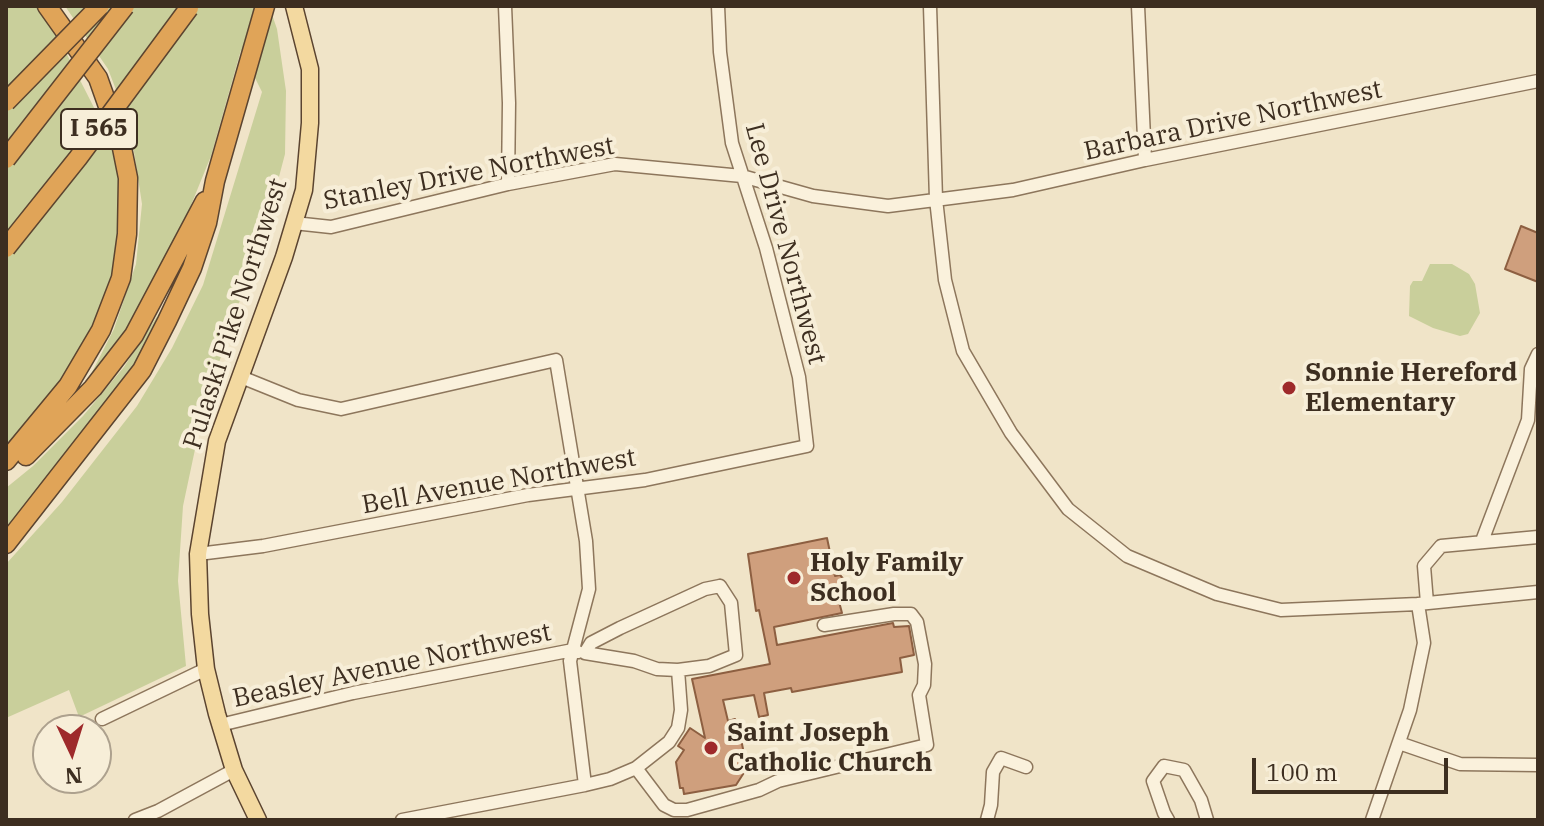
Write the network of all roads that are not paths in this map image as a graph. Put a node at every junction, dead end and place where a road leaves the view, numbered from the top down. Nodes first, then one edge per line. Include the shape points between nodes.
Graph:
1 (47, 6) edge
2 (100, 6) edge
3 (125, 6) edge
4 (190, 6) edge
5 (265, 6) edge
6 (294, 6) edge
7 (505, 6) edge
8 (718, 6) edge
9 (930, 6) edge
10 (1138, 6) edge
11 (1538, 81) edge
12 (6, 102) edge
13 (6, 159) edge
14 (1145, 160) junction
15 (742, 176) junction
16 (215, 181) junction
17 (508, 184) junction
18 (936, 199) junction
19 (294, 223) junction
20 (6, 248) edge
21 (1538, 354) edge
22 (241, 377) junction
23 (807, 446) joint
24 (6, 461) edge
25 (6, 471) edge
26 (577, 487) junction
27 (1538, 537) edge
28 (1482, 541) junction
29 (6, 544) edge
30 (198, 554) junction
31 (1538, 592) edge
32 (1422, 604) junction
33 (824, 625) dead end
34 (579, 652) junction
35 (206, 669) junction
36 (678, 670) junction
37 (112, 714) edge
38 (220, 725) junction
39 (1399, 743) junction
40 (1538, 765) edge
41 (1026, 767) dead end
42 (636, 768) junction
43 (234, 770) junction
44 (585, 785) junction
45 (162, 815) edge
46 (135, 820) edge
47 (258, 820) edge
48 (402, 820) edge
49 (987, 820) edge
50 (1168, 820) edge
51 (1207, 820) edge
52 (1372, 820) edge

1 - 24 highway via 98,78 112,117 128,178 127,234 121,278 101,330 68,386
2 - 12 highway, bridge
3 - 13 highway, I 565, bridge
4 - 20 highway, I 565, bridge
5 - 16 highway
6 - 19 main road, Pulaski Pike Northwest via 310,69 304,190
7 - 17 street
8 - 15 street, Lee Drive Northwest via 732,143
9 - 18 street
10 - 14 street
11 - 14 street, Barbara Drive Northwest
14 - 18 street, Barbara Drive Northwest via 1013,190
15 - 17 street, Stanley Drive Northwest via 615,164
15 - 18 street, Stanley Drive Northwest via 813,196 888,206
15 - 23 street, Lee Drive Northwest via 799,377
16 - 25 highway via 134,335 93,388
16 - 29 highway via 192,268 142,370
17 - 19 street, Stanley Drive Northwest via 331,227
18 - 32 street via 945,280 963,351 1011,433 1068,509 1127,556 1217,594 1281,610
19 - 22 main road, Pulaski Pike Northwest
21 - 28 street via 1531,369 1528,420
22 - 26 street via 298,400 341,409 556,360
22 - 30 main road, Pulaski Pike Northwest via 217,441
23 - 26 street, Bell Avenue Northwest via 645,480
26 - 30 street, Bell Avenue Northwest
26 - 34 street via 589,589
27 - 28 street
28 - 32 street via 1441,546 1429,557
30 - 35 main road, Pulaski Pike Northwest
31 - 32 street
32 - 39 street via 1424,643
33 - 42 street via 911,614 925,664 919,695 927,745 778,781 687,810 664,805
34 - 36 street
34 - 36 street via 620,628 720,586 731,603 736,655
34 - 38 street, Beasley Avenue Northwest via 353,693
34 - 44 street via 570,661
35 - 37 street
35 - 38 main road, Pulaski Pike Northwest
36 - 42 street via 678,728
38 - 43 main road, Pulaski Pike Northwest
39 - 40 street via 1460,764
39 - 52 street
41 - 49 street via 1001,758 993,772
42 - 44 street
43 - 45 street
43 - 47 main road, Pulaski Pike Northwest
44 - 48 street
45 - 46 street
50 - 51 street via 1153,781 1164,766 1184,770

